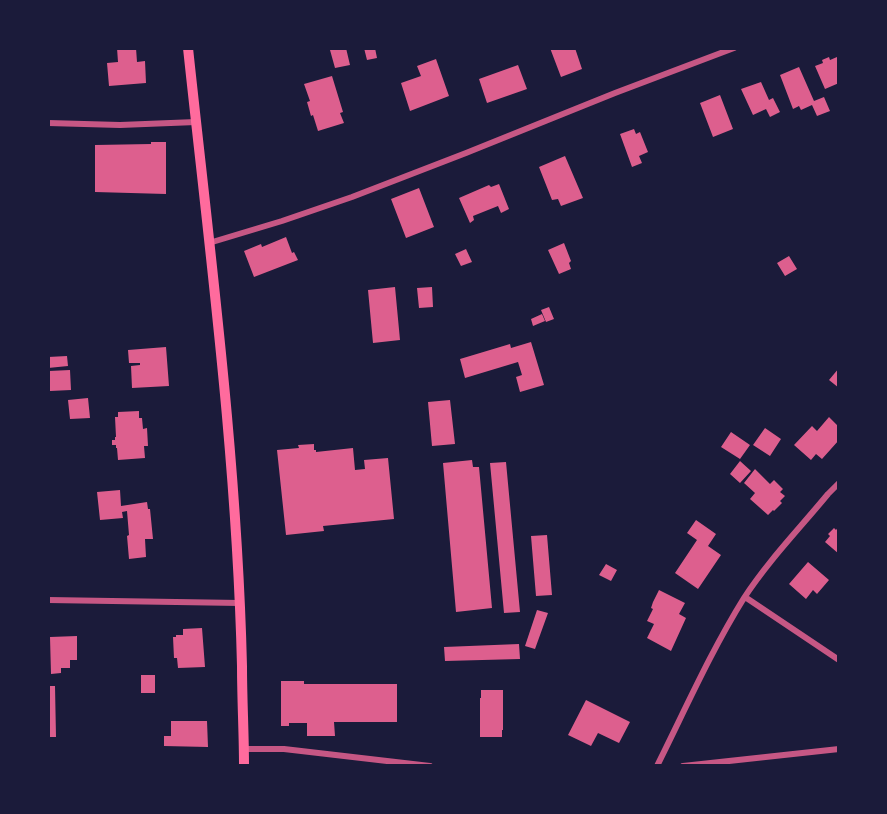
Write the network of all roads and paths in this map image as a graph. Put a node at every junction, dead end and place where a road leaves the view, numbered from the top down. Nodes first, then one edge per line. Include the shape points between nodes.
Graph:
1 (188, 48) edge
2 (734, 48) edge
3 (196, 122) junction
4 (48, 123) edge
5 (209, 243) junction
6 (839, 483) edge
7 (745, 597) junction
8 (48, 600) edge
9 (240, 603) junction
10 (839, 660) edge
11 (244, 749) junction
12 (839, 749) edge
13 (244, 766) edge
14 (430, 766) edge
15 (657, 766) edge
16 (683, 766) edge

1 - 3 main road
2 - 5 street via 352,197
3 - 4 street
3 - 5 main road
5 - 9 main road
6 - 7 street
7 - 10 street
7 - 15 street
8 - 9 street
9 - 11 main road
11 - 13 main road
11 - 14 street via 284,748
12 - 16 street

